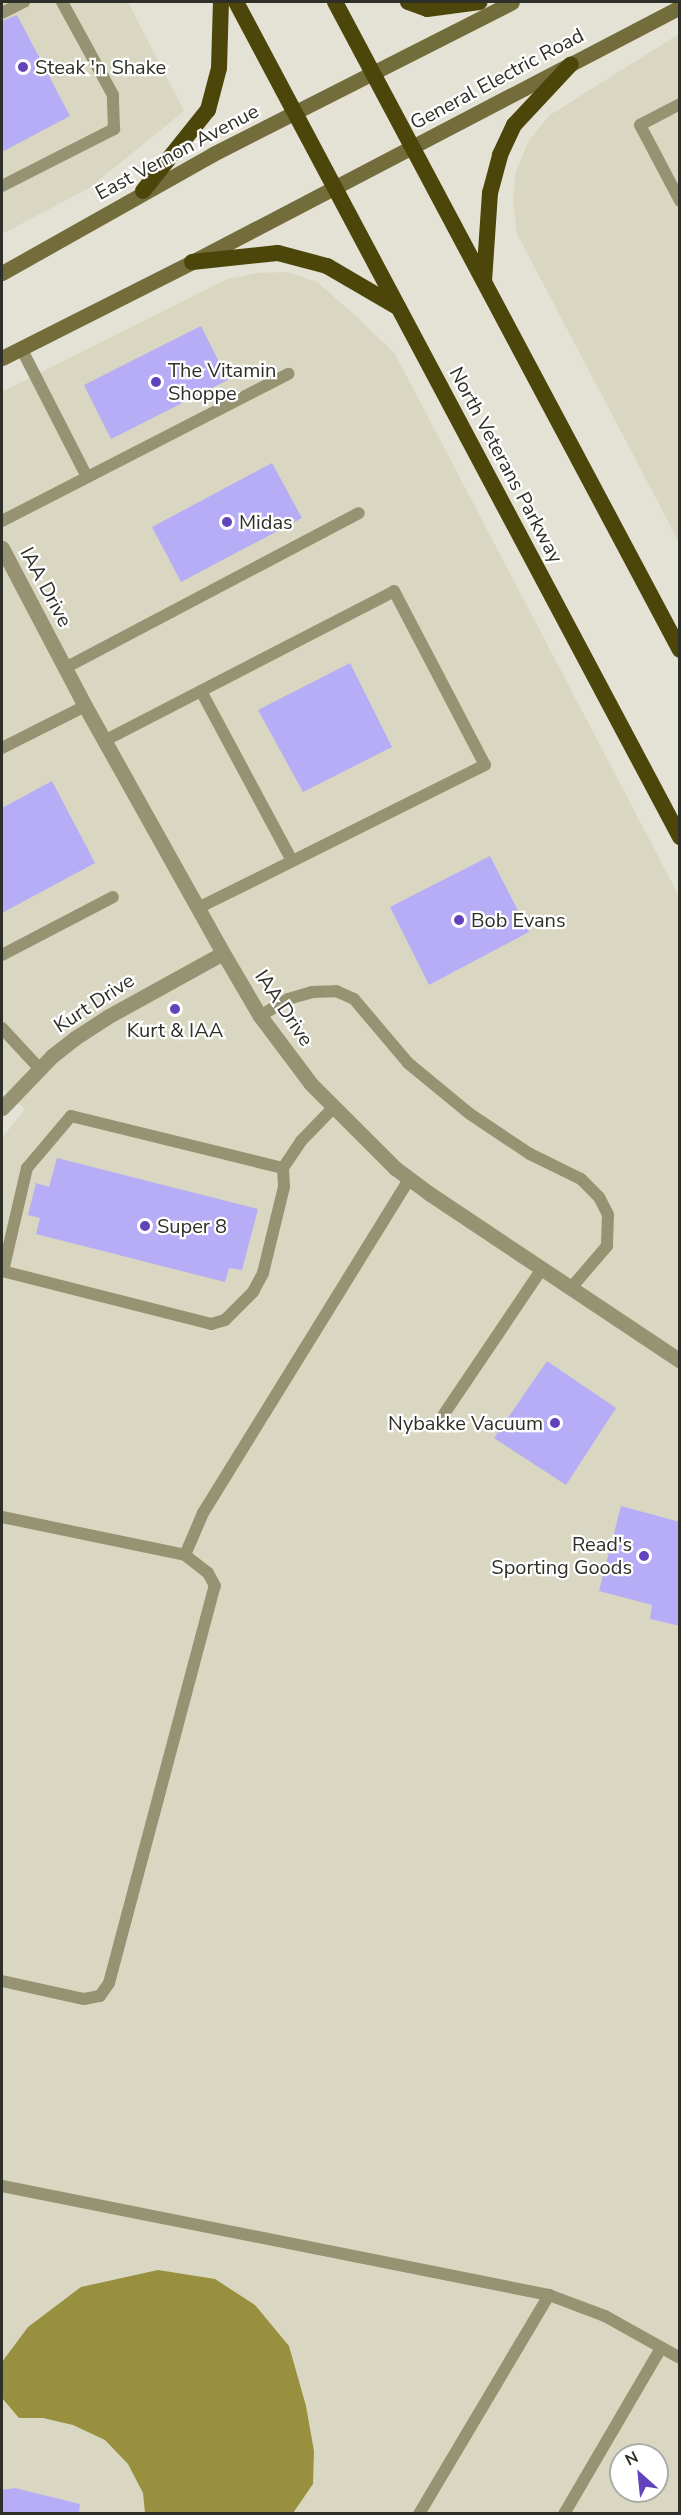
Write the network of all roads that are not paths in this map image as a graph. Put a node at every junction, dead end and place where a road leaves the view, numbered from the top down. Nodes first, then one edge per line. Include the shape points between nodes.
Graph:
1 (24, 2) edge
2 (62, 2) edge
3 (221, 2) edge
4 (236, 2) edge
5 (335, 2) edge
6 (408, 2) edge
7 (480, 2) edge
8 (513, 2) edge
9 (680, 7) edge
10 (2, 13) edge
11 (572, 64) junction
12 (374, 73) junction
13 (680, 104) edge
14 (295, 113) junction
15 (413, 147) junction
16 (3, 183) edge
17 (334, 187) junction
18 (143, 191) junction
19 (680, 201) edge
20 (192, 262) junction
21 (2, 273) edge
22 (484, 282) junction
23 (399, 308) junction
24 (21, 348) junction
25 (2, 358) edge
26 (288, 374) dead end
27 (87, 477) junction
28 (359, 513) dead end
29 (2, 521) edge
30 (2, 548) edge
31 (680, 650) edge
32 (65, 668) junction
33 (201, 691) junction
34 (85, 706) junction
35 (104, 741) junction
36 (2, 748) edge
37 (680, 837) edge
38 (292, 861) junction
39 (113, 897) dead end
40 (198, 908) junction
41 (223, 953) junction
42 (2, 955) edge
43 (260, 1016) junction
44 (2, 1029) edge
45 (39, 1068) junction
46 (2, 1108) edge
47 (333, 1108) junction
48 (283, 1167) junction
49 (410, 1179) junction
50 (541, 1270) junction
51 (2, 1271) edge
52 (571, 1288) junction
53 (680, 1361) edge
54 (444, 1414) dead end
55 (2, 1517) edge
56 (185, 1555) junction
57 (2, 1981) edge
58 (2, 2186) edge
59 (549, 2295) junction
60 (661, 2348) junction
61 (680, 2358) edge
62 (419, 2514) edge
63 (564, 2514) edge

1 - 10 lane
2 - 16 lane via 113,95 114,129
3 - 18 highway via 219,68 208,110
4 - 14 highway, North Veterans Parkway
5 - 12 highway
6 - 7 highway via 427,9
8 - 12 main road
9 - 11 main road, General Electric Road
11 - 15 main road, General Electric Road
11 - 22 highway via 514,125 500,155 490,193
12 - 14 main road, East Vernon Avenue
12 - 15 highway
13 - 19 lane via 639,125
14 - 17 highway, North Veterans Parkway
14 - 18 main road, East Vernon Avenue
15 - 17 main road, General Electric Road
15 - 22 highway
17 - 20 main road
17 - 23 highway, North Veterans Parkway
18 - 21 main road, East Vernon Avenue
20 - 23 highway via 278,253 327,266
20 - 24 main road
22 - 31 highway
23 - 37 highway, North Veterans Parkway
24 - 25 main road
24 - 27 lane
26 - 27 lane
27 - 29 lane
28 - 32 lane
30 - 32 street, IAA Drive
32 - 34 street, IAA Drive
33 - 35 lane
33 - 38 lane
33 - 38 lane via 394,591 484,765
34 - 35 street, IAA Drive
34 - 36 lane
35 - 40 street, IAA Drive
38 - 40 lane
39 - 42 lane
40 - 41 street, IAA Drive
41 - 43 street, IAA Drive
41 - 45 street, Kurt Drive via 107,1017
43 - 47 street, IAA Drive
43 - 52 lane via 288,999 312,992 336,991 354,999 408,1063 461,1107 530,1154 581,1179 599,1197 608,1215 607,1246
44 - 45 lane
45 - 46 street, Kurt Drive
47 - 48 lane via 301,1141
47 - 49 street, IAA Drive
48 - 51 lane via 71,1116 27,1168
48 - 51 lane via 284,1187 263,1272 252,1292 225,1320 211,1324
49 - 50 street, IAA Drive
49 - 56 lane via 203,1513
50 - 52 street, IAA Drive
50 - 54 lane
52 - 53 street, IAA Drive
55 - 56 lane
56 - 57 lane via 208,1573 215,1586 109,1983 100,1996 84,1999
58 - 59 lane
59 - 60 lane via 605,2316
59 - 62 lane
60 - 61 lane
60 - 63 lane

